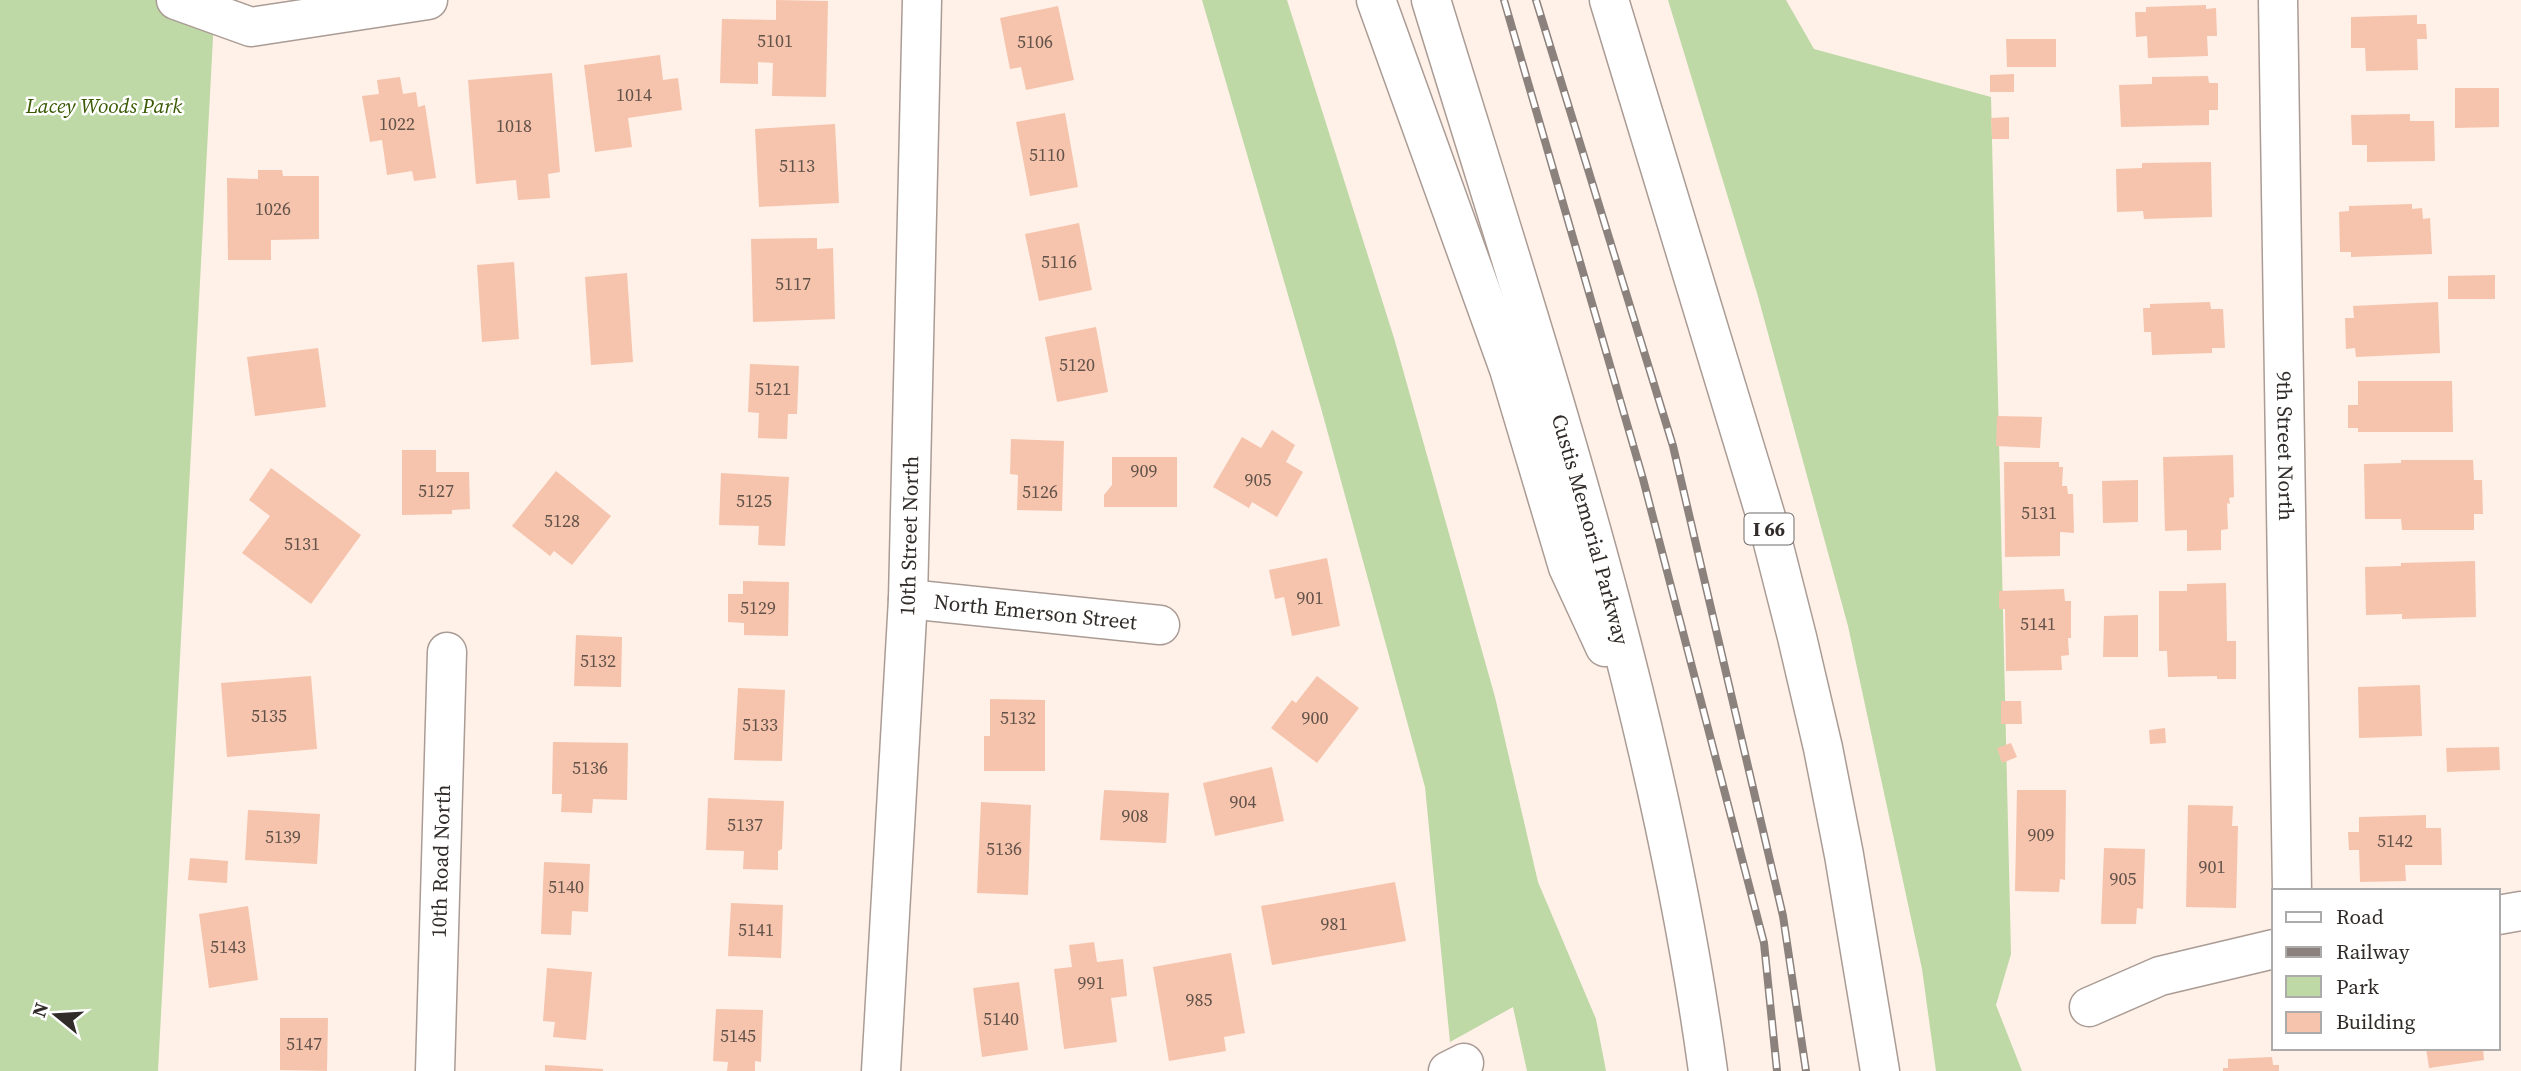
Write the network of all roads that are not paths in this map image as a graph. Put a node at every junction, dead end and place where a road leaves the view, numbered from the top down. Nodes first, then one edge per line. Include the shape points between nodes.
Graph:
1 (176, 0) edge
2 (428, 0) edge
3 (922, 0) edge
4 (1376, 0) edge
5 (1431, 0) edge
6 (1609, 0) edge
7 (2278, 0) edge
8 (908, 599) junction
9 (1160, 625) dead end
10 (447, 652) dead end
11 (1643, 728) junction
12 (2292, 889) edge
13 (2521, 911) edge
14 (2500, 915) edge
15 (2272, 949) edge
16 (2089, 1007) dead end
17 (435, 1071) edge
18 (881, 1071) edge
19 (1707, 1071) edge
20 (1880, 1071) edge

1 - 2 main road via 251,27
3 - 8 main road, 10th Street North
4 - 11 main road via 1505,356 1568,567
5 - 11 main road, Custis Memorial Parkway via 1590,520
6 - 20 main road, I 66 via 1761,500 1794,625 1839,828
7 - 12 main road, 9th Street North
8 - 9 main road, North Emerson Street
8 - 18 main road, 10th Street North
10 - 17 main road, 10th Road North
11 - 19 main road, Custis Memorial Parkway via 1689,947
13 - 14 main road
15 - 16 main road via 2160,976

